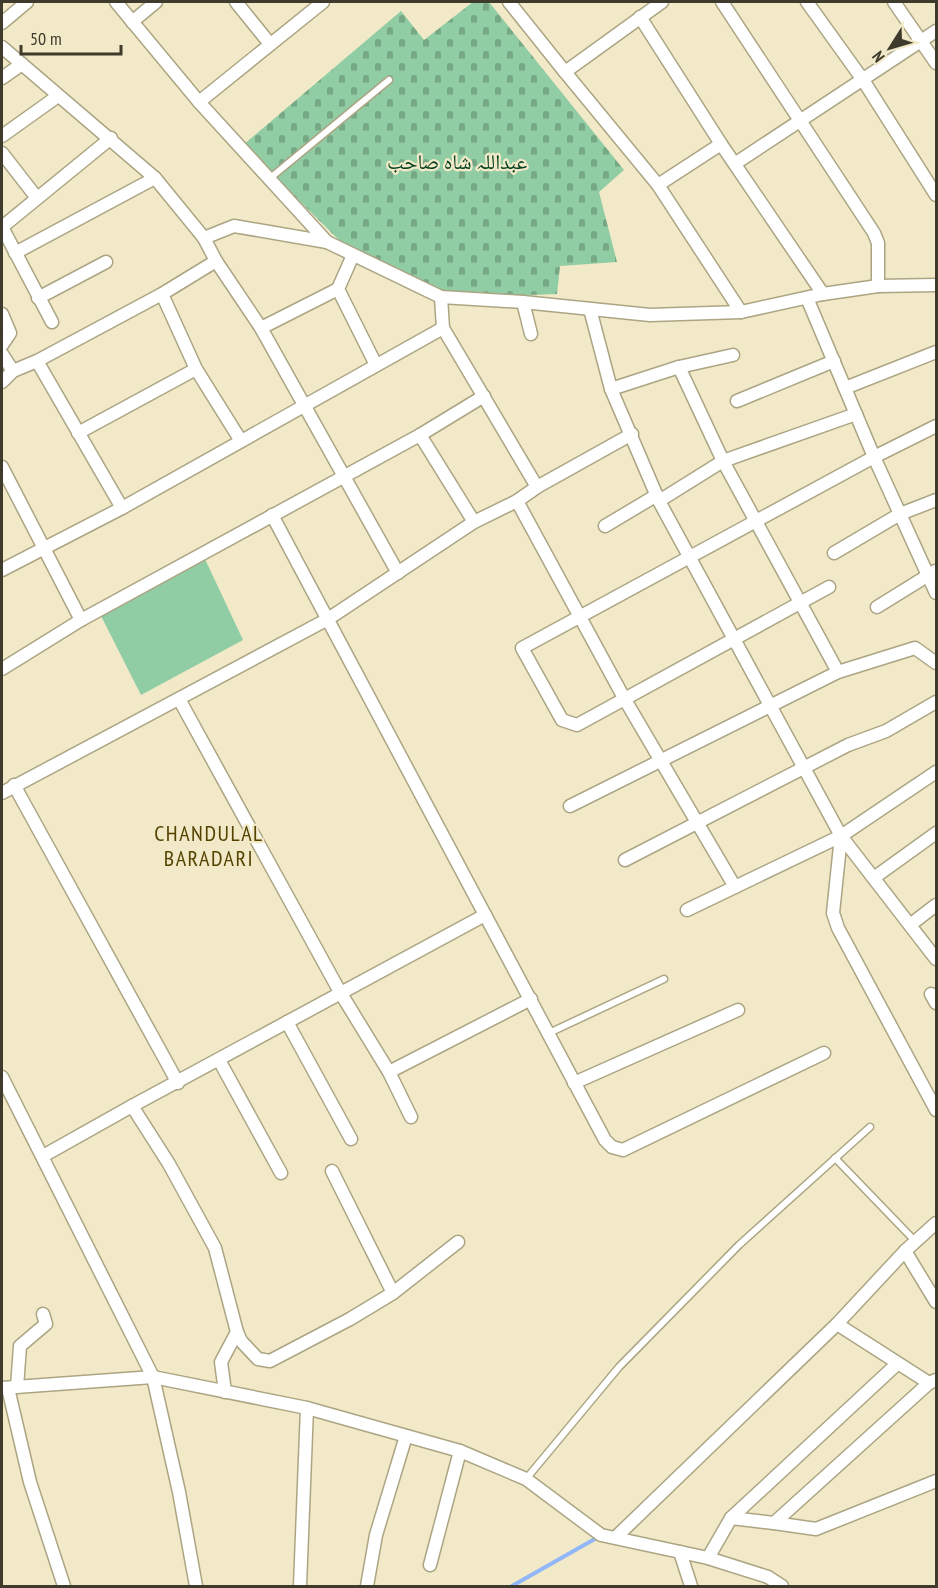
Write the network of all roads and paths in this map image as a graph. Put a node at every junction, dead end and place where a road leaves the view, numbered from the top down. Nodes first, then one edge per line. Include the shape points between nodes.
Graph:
1 (27, 2) edge
2 (116, 2) edge
3 (156, 2) edge
4 (236, 2) edge
5 (323, 2) edge
6 (511, 2) edge
7 (662, 2) edge
8 (722, 2) edge
9 (807, 2) edge
10 (894, 2) edge
11 (640, 17) junction
12 (132, 22) junction
13 (2, 23) edge
14 (936, 31) edge
15 (921, 41) junction
16 (270, 44) junction
17 (2, 47) edge
18 (936, 63) edge
19 (22, 64) junction
20 (565, 72) junction
21 (2, 78) edge
22 (389, 80) dead end
23 (863, 80) junction
24 (58, 96) junction
25 (199, 102) junction
26 (799, 121) junction
27 (2, 136) edge
28 (111, 138) junction
29 (721, 144) junction
30 (2, 153) edge
31 (736, 163) junction
32 (154, 178) junction
33 (269, 179) junction
34 (658, 185) junction
35 (936, 195) edge
36 (37, 198) junction
37 (2, 227) edge
38 (204, 238) junction
39 (327, 242) junction
40 (15, 254) junction
41 (352, 255) junction
42 (216, 261) junction
43 (106, 262) dead end
44 (936, 285) edge
45 (878, 286) junction
46 (338, 289) junction
47 (162, 294) junction
48 (823, 294) junction
49 (441, 297) junction
50 (38, 298) junction
51 (807, 298) junction
52 (523, 302) junction
53 (590, 309) junction
54 (741, 312) junction
55 (2, 314) edge
56 (52, 322) dead end
57 (261, 328) junction
58 (443, 328) junction
59 (531, 334) dead end
60 (2, 345) edge
61 (936, 352) edge
62 (2, 354) edge
63 (733, 355) dead end
64 (37, 361) junction
65 (834, 361) junction
66 (376, 365) junction
67 (679, 367) junction
68 (196, 369) junction
69 (14, 371) junction
70 (2, 382) edge
71 (845, 388) junction
72 (611, 389) junction
73 (484, 396) junction
74 (737, 401) dead end
75 (304, 405) junction
76 (856, 414) junction
77 (936, 426) edge
78 (78, 433) junction
79 (632, 434) junction
80 (420, 435) junction
81 (241, 441) junction
82 (874, 457) junction
83 (723, 461) junction
84 (2, 467) edge
85 (344, 477) junction
86 (537, 487) junction
87 (658, 498) junction
88 (936, 500) edge
89 (517, 501) junction
90 (122, 508) junction
91 (900, 514) junction
92 (272, 515) junction
93 (757, 521) junction
94 (474, 522) junction
95 (605, 526) dead end
96 (45, 547) junction
97 (834, 553) dead end
98 (689, 558) junction
99 (2, 570) edge
100 (933, 572) edge
101 (398, 573) junction
102 (829, 587) dead end
103 (936, 593) edge
104 (801, 602) junction
105 (877, 607) dead end
106 (578, 617) junction
107 (328, 619) junction
108 (81, 620) junction
109 (736, 640) junction
110 (936, 663) edge
111 (2, 669) edge
112 (838, 672) junction
113 (624, 698) junction
114 (179, 699) junction
115 (936, 702) edge
116 (770, 704) junction
117 (660, 761) junction
118 (804, 768) junction
119 (936, 772) edge
120 (14, 785) junction
121 (2, 793) edge
122 (570, 806) dead end
123 (696, 825) junction
124 (936, 833) edge
125 (841, 836) junction
126 (625, 860) dead end
127 (875, 877) junction
128 (735, 887) junction
129 (936, 905) edge
130 (687, 910) dead end
131 (485, 915) junction
132 (910, 925) junction
133 (936, 959) edge
134 (664, 979) dead end
135 (340, 992) junction
136 (531, 999) junction
137 (738, 1010) dead end
138 (287, 1022) junction
139 (549, 1034) junction
140 (824, 1053) dead end
141 (219, 1060) junction
142 (389, 1072) junction
143 (2, 1077) edge
144 (178, 1083) junction
145 (574, 1083) junction
146 (132, 1106) junction
147 (936, 1110) edge
148 (411, 1117) dead end
149 (870, 1127) dead end
150 (351, 1139) dead end
151 (43, 1156) junction
152 (835, 1158) junction
153 (332, 1171) dead end
154 (282, 1173) dead end
155 (936, 1223) edge
156 (915, 1241) junction
157 (458, 1242) dead end
158 (904, 1251) junction
159 (393, 1293) junction
160 (936, 1302) edge
161 (43, 1314) dead end
162 (837, 1324) junction
163 (237, 1332) junction
164 (897, 1364) junction
165 (153, 1377) junction
166 (933, 1382) edge
167 (9, 1388) edge
168 (225, 1392) junction
169 (307, 1408) junction
170 (406, 1436) junction
171 (460, 1452) junction
172 (526, 1479) junction
173 (936, 1481) edge
174 (731, 1518) junction
175 (774, 1523) junction
176 (616, 1537) junction
177 (680, 1552) junction
178 (708, 1558) junction
179 (430, 1565) dead end
180 (64, 1587) edge
181 (196, 1587) edge
182 (300, 1587) edge
183 (367, 1587) edge
184 (691, 1587) edge
185 (783, 1587) edge

1 - 13 street
2 - 12 street
3 - 12 street
4 - 16 street
5 - 16 street
6 - 20 street
7 - 11 street
8 - 26 street
9 - 23 street
10 - 15 street
11 - 20 street
11 - 29 street
12 - 25 street
14 - 15 street
15 - 18 street
15 - 23 street
16 - 25 street
17 - 19 street
19 - 21 street
19 - 24 street
20 - 34 street
22 - 33 lane
23 - 26 street
23 - 35 street
24 - 27 street
24 - 28 street
25 - 33 street
26 - 31 street
26 - 45 street via 874,233 878,243
28 - 32 street
28 - 36 street
29 - 31 street
29 - 34 street
30 - 36 street
31 - 48 street
32 - 38 street
32 - 40 street
33 - 39 street
34 - 54 street
36 - 37 street
37 - 40 street
38 - 39 street via 234,226
38 - 42 street
39 - 41 street
40 - 50 street
41 - 46 street
41 - 49 street
42 - 47 street
42 - 57 street
43 - 50 street
44 - 45 street
45 - 48 street
46 - 57 street
46 - 66 street
47 - 64 street
47 - 68 street
48 - 51 street
49 - 52 street
49 - 58 street
50 - 56 street
51 - 54 street
51 - 65 street
52 - 53 street
52 - 59 street
53 - 54 street via 650,315
53 - 72 street
55 - 60 street via 10,333
57 - 75 street
58 - 66 street
58 - 73 street
61 - 71 street
62 - 69 street
63 - 67 street
64 - 69 street
64 - 78 street
65 - 71 street
65 - 74 street
66 - 75 street
67 - 72 street
67 - 83 street
68 - 78 street
68 - 81 street
69 - 70 street
71 - 76 street
72 - 79 street
73 - 80 street
73 - 86 street
75 - 81 street
75 - 85 street
76 - 82 street
76 - 83 street
77 - 82 street
78 - 90 street
79 - 86 street
79 - 87 street
80 - 85 street
80 - 94 street
81 - 90 street
82 - 91 street
82 - 93 street
83 - 87 street
83 - 93 street
84 - 96 street
85 - 92 street
85 - 101 street
86 - 89 street
87 - 95 street
87 - 98 street
88 - 91 street
89 - 94 street
89 - 106 street
90 - 96 street
91 - 97 street
91 - 100 street
92 - 107 street
92 - 108 street
93 - 98 street
93 - 104 street
94 - 101 street
96 - 99 street
96 - 108 street
98 - 106 street
98 - 109 street
100 - 103 street
100 - 105 street
101 - 107 street
102 - 104 street
104 - 109 street
104 - 112 street
106 - 113 street
106 - 113 street via 522,648 562,720 577,725
107 - 114 street
107 - 131 street
108 - 111 street
109 - 113 street
109 - 116 street
110 - 112 street via 915,648
112 - 116 street
113 - 117 street
114 - 120 street
114 - 135 street
115 - 118 street via 886,731
116 - 117 street
116 - 118 street
117 - 122 street
117 - 123 street
118 - 123 street
118 - 125 street
119 - 125 street
120 - 121 street
120 - 144 street
123 - 126 street
123 - 128 street
124 - 127 street
125 - 127 street
125 - 128 street
125 - 147 street via 833,913 838,928
127 - 132 street
128 - 130 street
129 - 132 street
131 - 135 street
131 - 136 street
132 - 133 street
134 - 139 lane
135 - 138 street
135 - 142 street
136 - 139 street
136 - 142 street
137 - 145 street
138 - 141 street
138 - 150 street
139 - 145 street
140 - 145 street via 623,1150 612,1147 598,1131
141 - 144 street
141 - 154 street
142 - 148 street
143 - 151 street
144 - 146 street
146 - 151 street
146 - 163 street via 215,1248
149 - 152 lane
151 - 165 street
152 - 156 lane
152 - 172 lane via 740,1245 619,1367
153 - 159 street
155 - 156 street
156 - 158 street
157 - 159 street
158 - 160 street
158 - 162 street
159 - 163 street via 270,1361 252,1355
161 - 167 street via 46,1324 20,1346
162 - 164 street
162 - 176 street
163 - 168 street via 221,1362
164 - 166 street
164 - 174 street
165 - 167 street
165 - 168 street
165 - 181 street
166 - 175 street
167 - 180 street via 30,1482
168 - 169 street
169 - 170 street
169 - 182 street
170 - 171 street
170 - 183 street via 376,1535
171 - 172 street
171 - 179 street
172 - 176 street via 602,1535
173 - 175 street via 816,1529
174 - 175 street
174 - 178 street
176 - 177 street
177 - 178 street
177 - 184 street
178 - 185 street via 768,1577

